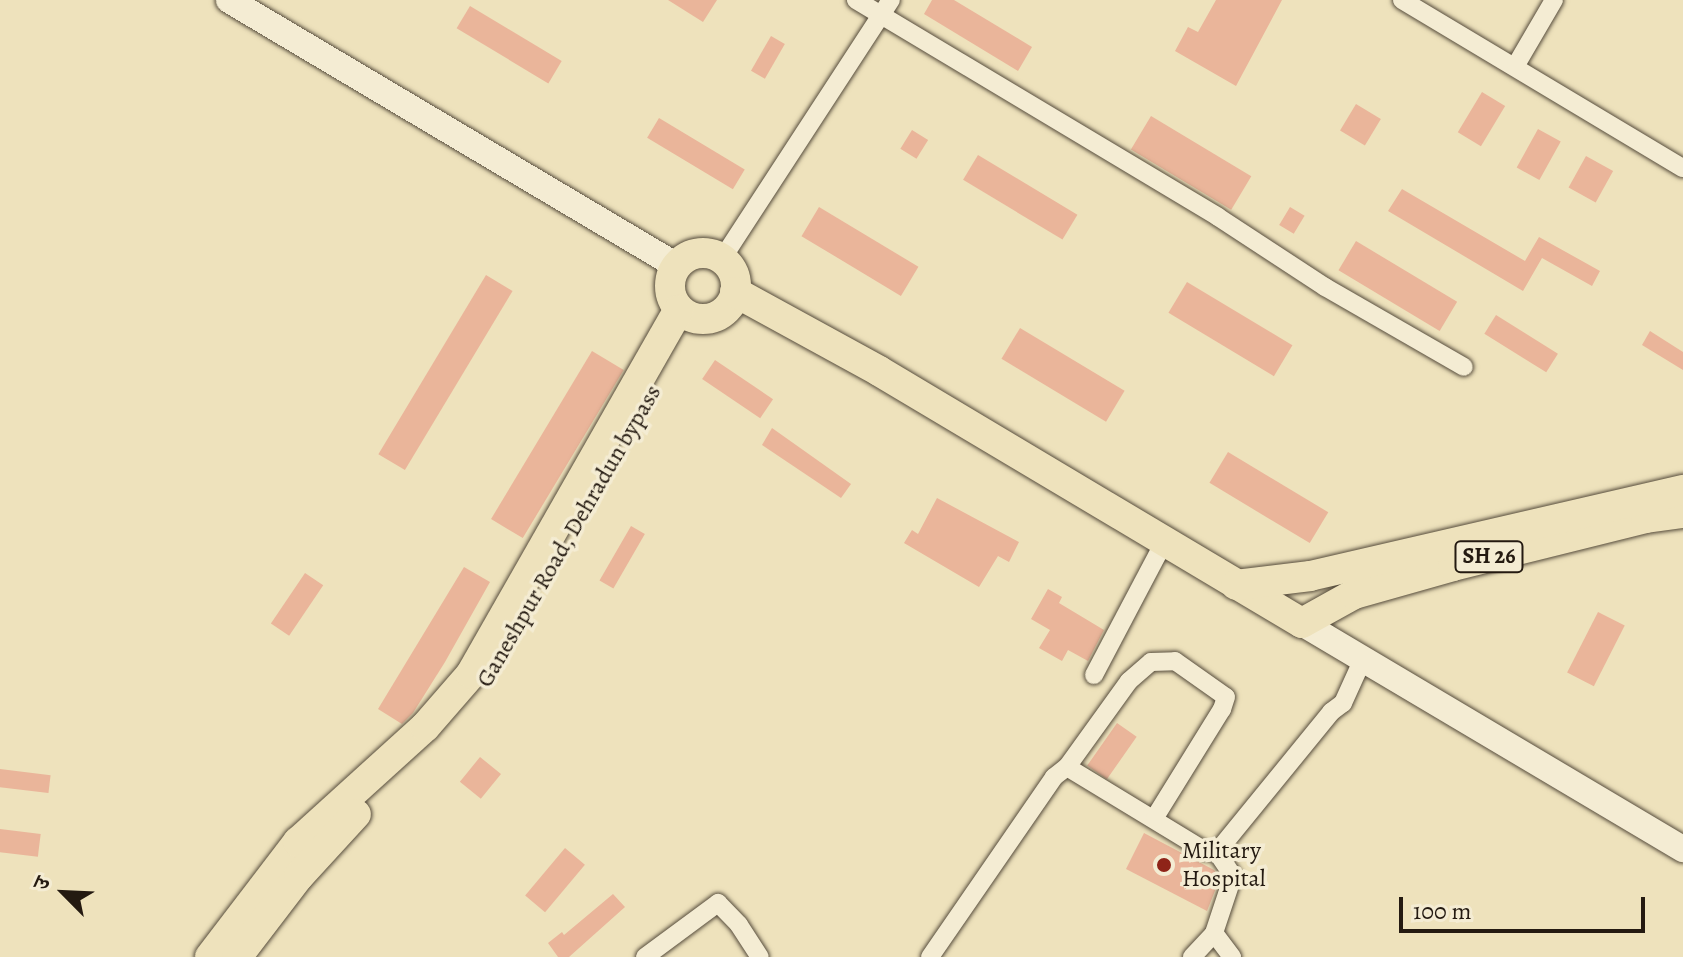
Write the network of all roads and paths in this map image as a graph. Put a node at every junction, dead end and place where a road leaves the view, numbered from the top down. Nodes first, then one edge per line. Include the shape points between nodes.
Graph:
1 (229, 0) edge
2 (856, 0) edge
3 (1402, 0) edge
4 (1554, 0) edge
5 (887, 8) edge
6 (1516, 65) junction
7 (1683, 168) edge
8 (722, 259) junction
9 (677, 266) junction
10 (735, 292) junction
11 (689, 315) junction
12 (1464, 367) dead end
13 (1683, 490) edge
14 (1683, 513) edge
15 (1164, 542) junction
16 (1236, 585) junction
17 (1302, 623) junction
18 (1363, 659) junction
19 (1094, 675) dead end
20 (1067, 767) junction
21 (1155, 817) junction
22 (1683, 849) edge
23 (1217, 852) junction
24 (1214, 933) junction
25 (210, 957) edge
26 (237, 957) edge
27 (645, 957) edge
28 (760, 957) edge
29 (930, 957) edge
30 (1192, 957) edge
31 (1232, 957) edge

1 - 9 main road
2 - 5 street
3 - 6 street
4 - 6 street
5 - 8 street
5 - 12 street via 1325,287
6 - 7 street
8 - 9 main road via 701,253
8 - 10 main road via 735,277
9 - 11 main road via 670,291
10 - 11 main road via 719,315
10 - 15 main road via 879,371
11 - 25 main road via 471,674 425,727 298,842
11 - 26 main road, Ganeshpur Road, Dehradun bypass via 647,402 506,653 467,707 299,876
13 - 16 main road via 1310,576
14 - 17 main road, SH 26 via 1354,594
15 - 16 main road
15 - 19 street
16 - 17 main road
17 - 18 main road
18 - 22 main road
18 - 23 street via 1343,703
20 - 21 street
20 - 21 street via 1129,681 1151,662 1175,661 1226,697
20 - 29 street via 1054,777
21 - 23 street via 1205,851
23 - 24 street via 1233,876
24 - 30 street
24 - 31 street
27 - 28 street via 718,903

